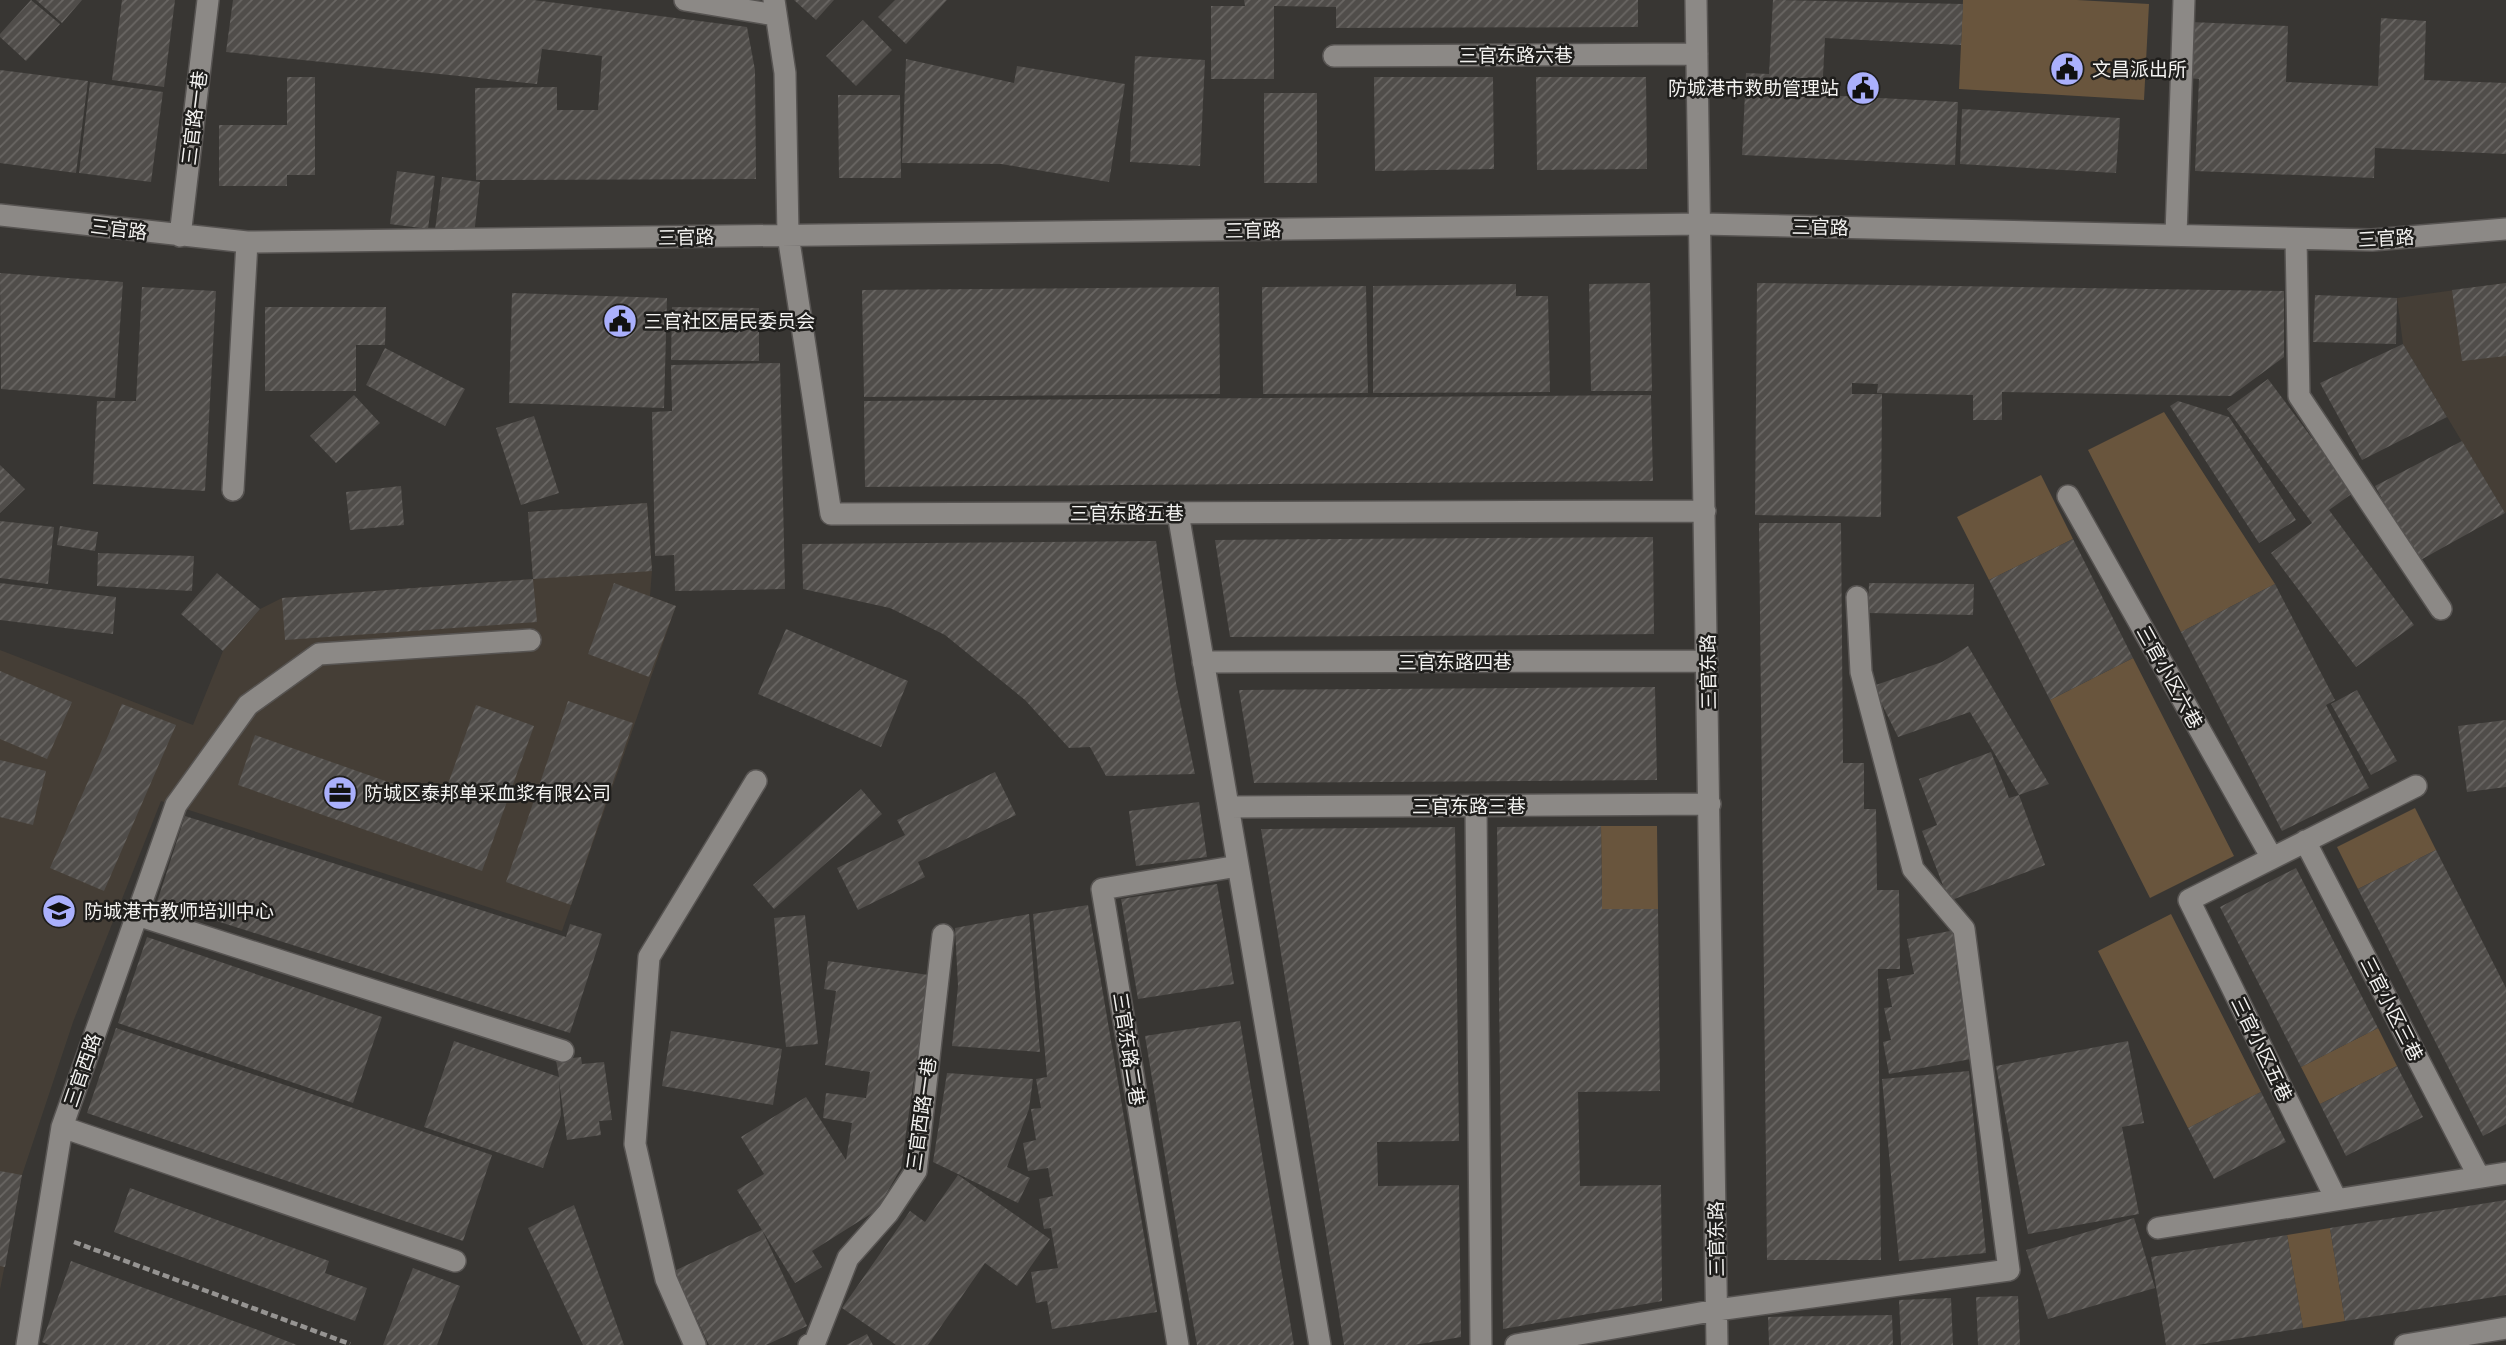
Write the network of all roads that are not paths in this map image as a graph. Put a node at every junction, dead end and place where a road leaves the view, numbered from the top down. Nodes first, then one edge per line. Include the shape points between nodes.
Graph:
1 (208, 0) edge
2 (685, 0) edge
3 (1696, 0) edge
4 (2184, 0) edge
5 (774, 7) edge
6 (1697, 54) junction
7 (1334, 56) dead end
8 (0, 215) edge
9 (1702, 224) junction
10 (2506, 229) edge
11 (788, 235) junction
12 (2176, 235) junction
13 (180, 236) junction
14 (2296, 239) junction
15 (247, 243) junction
16 (233, 490) dead end
17 (2068, 496) dead end
18 (1705, 511) junction
19 (1178, 513) junction
20 (1857, 597) dead end
21 (2441, 609) dead end
22 (530, 640) dead end
23 (1707, 661) junction
24 (1203, 662) junction
25 (756, 781) dead end
26 (2416, 786) dead end
27 (1710, 804) junction
28 (1476, 806) junction
29 (1228, 807) junction
30 (2305, 841) junction
31 (2272, 858) junction
32 (1238, 866) junction
33 (137, 915) junction
34 (943, 934) dead end
35 (563, 1051) dead end
36 (62, 1127) junction
37 (2506, 1174) edge
38 (2479, 1177) junction
39 (2336, 1199) junction
40 (2158, 1228) dead end
41 (455, 1261) dead end
42 (1717, 1310) junction
43 (2506, 1328) edge
44 (27, 1345) edge
45 (695, 1345) edge
46 (809, 1345) edge
47 (1178, 1345) edge
48 (1320, 1345) edge
49 (1481, 1345) edge
50 (1516, 1345) edge
51 (1717, 1345) edge
52 (2405, 1345) edge

1 - 13 street, 三官路一巷
2 - 5 street
3 - 6 street, 三官东路
4 - 12 street
5 - 11 street via 785,73
6 - 7 street, 三官东路六巷
6 - 9 street, 三官东路
8 - 13 street, 三官路
9 - 11 street, 三官路
9 - 12 street, 三官路
9 - 18 street, 三官东路
10 - 14 street, 三官路 via 2372,240
11 - 15 street, 三官路
11 - 19 street, 三官东路五巷 via 831,514
12 - 14 street, 三官路
13 - 15 street, 三官路
14 - 21 street via 2299,396
15 - 16 street
17 - 31 street, 三官小区六巷
18 - 19 street, 三官东路五巷
18 - 23 street, 三官东路
19 - 24 street
20 - 42 street via 1861,672 1913,869 1964,929 2009,1270
22 - 33 street, 三官西路 via 319,654 248,705 176,805
23 - 24 street, 三官东路四巷
23 - 27 street, 三官东路
24 - 29 street
25 - 45 street via 649,957 635,1144 666,1279
26 - 30 street
27 - 28 street, 三官东路三巷
27 - 42 street, 三官东路
28 - 29 street, 三官东路三巷
28 - 49 street
29 - 32 street
30 - 31 street
30 - 38 street, 三官小区三巷
31 - 39 street, 三官小区五巷 via 2189,900
32 - 47 street, 三官东路二巷 via 1102,889
32 - 48 street
33 - 35 street
33 - 36 street, 三官西路
34 - 46 street, 三官西路一巷 via 916,1171 888,1213 848,1258 816,1342
36 - 41 street
36 - 44 street, 三官西路
37 - 38 street
38 - 39 street
39 - 40 street
42 - 50 street
42 - 51 street, 三官东路
43 - 52 street

